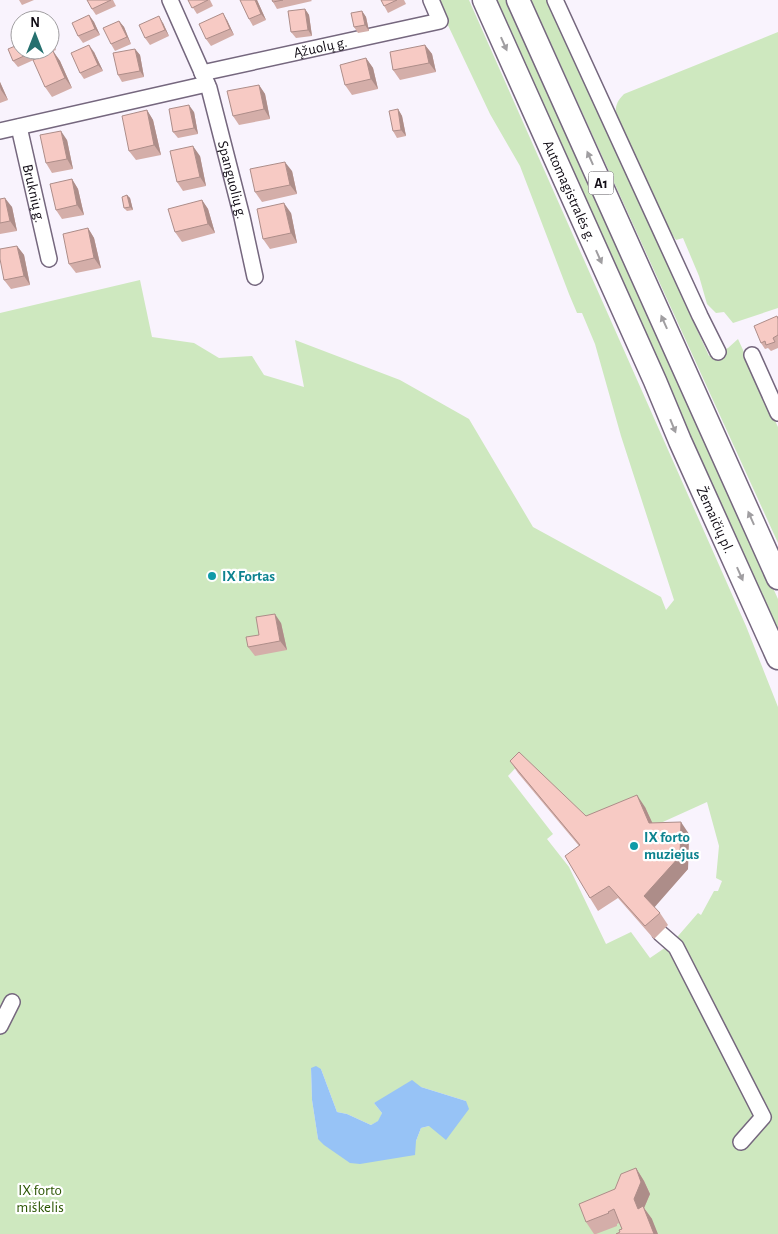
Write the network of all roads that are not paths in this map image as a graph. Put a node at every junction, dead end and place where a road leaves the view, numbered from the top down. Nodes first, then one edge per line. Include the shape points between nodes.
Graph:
1 (170, 0) edge
2 (431, 0) edge
3 (484, 0) edge
4 (518, 0) edge
5 (555, 0) edge
6 (204, 78) junction
7 (18, 127) junction
8 (0, 131) edge
9 (48, 259) dead end
10 (255, 277) dead end
11 (718, 352) dead end
12 (752, 355) dead end
13 (655, 381) joint
14 (778, 413) edge
15 (778, 578) edge
16 (778, 658) edge
17 (660, 933) dead end
18 (12, 1002) dead end
19 (0, 1026) edge
20 (741, 1142) dead end

1 - 6 street, Spanguolių g.
2 - 6 street, Ąžuolų g. via 440,22
3 -> 13 highway, Automagistralės g. / A1
15 -> 4 highway, A1
5 - 11 street
6 - 7 street, Ąžuolų g.
6 - 10 street, Spanguolių g.
7 - 8 street, Ąžuolų g.
7 - 9 street, Bruknių g.
12 - 14 street
13 -> 16 highway, Žemaičių pl. / A1
17 - 20 street via 676,947 763,1117
18 - 19 street

